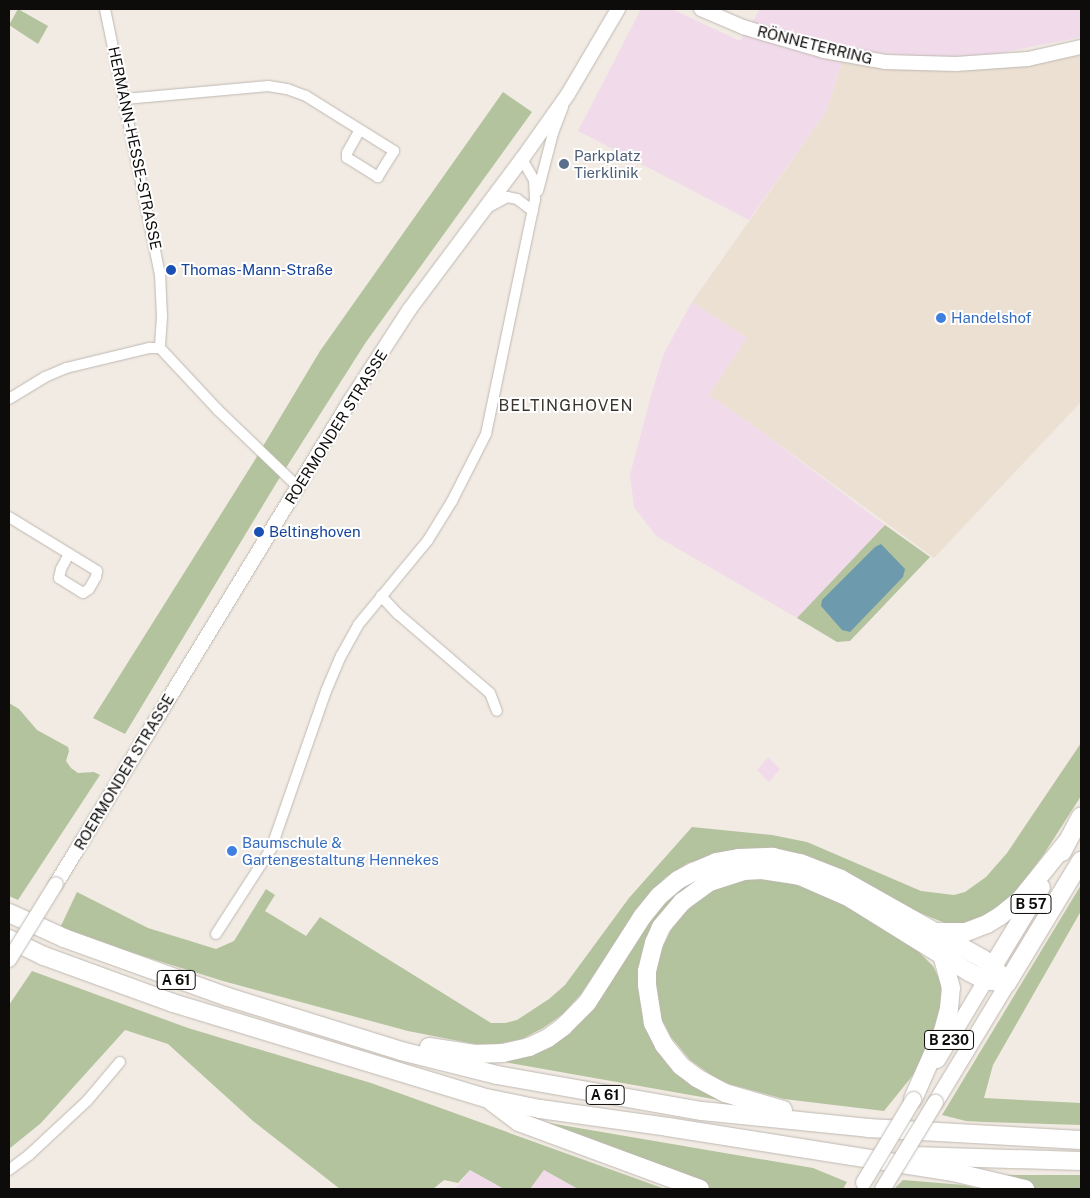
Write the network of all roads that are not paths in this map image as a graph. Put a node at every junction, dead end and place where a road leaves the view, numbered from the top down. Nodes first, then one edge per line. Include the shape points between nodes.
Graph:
1 (105, 9) edge
2 (618, 9) edge
3 (701, 9) edge
4 (1081, 47) edge
5 (568, 94) junction
6 (125, 99) junction
7 (360, 130) junction
8 (522, 159) junction
9 (535, 199) junction
10 (487, 208) junction
11 (533, 212) junction
12 (160, 348) junction
13 (9, 400) edge
14 (298, 488) junction
15 (9, 517) edge
16 (69, 554) dead end
17 (381, 596) junction
18 (497, 712) dead end
19 (1081, 817) edge
20 (1067, 842) junction
21 (1081, 860) edge
22 (9, 913) edge
23 (929, 930) junction
24 (216, 934) dead end
25 (9, 939) edge
26 (942, 954) junction
27 (9, 960) edge
28 (989, 973) junction
29 (1007, 983) junction
30 (347, 1035) junction
31 (120, 1062) dead end
32 (486, 1098) junction
33 (913, 1099) junction
34 (868, 1128) junction
35 (1081, 1140) edge
36 (828, 1153) junction
37 (1081, 1161) edge
38 (9, 1170) edge
39 (861, 1186) edge
40 (700, 1189) edge
41 (882, 1189) edge
42 (1024, 1189) edge

1 - 6 street, HERMANN-HESSE-STRASSE
2 - 5 main road, ROERMONDER STRASSE
3 - 4 main road, RÖNNETERRING via 743,27 824,51 885,62 956,64 1028,59
5 - 8 main road, ROERMONDER STRASSE
5 - 9 street via 553,133
6 - 7 street via 268,86 306,96
6 - 12 street, HERMANN-HESSE-STRASSE via 160,274
7 - 7 street via 394,151 378,178 347,158
8 - 9 street via 534,180
8 - 10 main road, ROERMONDER STRASSE
9 - 11 street
10 - 11 street via 507,197 517,199
10 - 14 main road, ROERMONDER STRASSE via 409,310
11 - 17 street via 486,434 428,540
12 - 13 street via 66,368
12 - 14 street
14 - 27 main road, ROERMONDER STRASSE, bridge
15 - 16 street
17 - 18 street via 490,693
17 - 24 street via 358,625 337,664 271,849
19 - 20 highway, B 57
20 - 23 highway via 1020,900 1000,916 966,932
20 - 28 highway, B 57
21 - 29 highway, B 57
22 - 30 highway, A 61 via 152,972
23 - 28 highway
23 - 30 highway via 862,890 800,863 773,858 716,862 678,880 659,896 587,1002 563,1026 529,1047 503,1054 476,1054 400,1040
25 - 32 highway, A 61 via 44,956 173,1003
26 - 28 highway via 969,972
26 - 33 highway via 951,988 949,1009 943,1031
26 - 34 highway via 818,882 762,870 725,876 697,890 671,914 654,943 647,971 653,1023 681,1066 725,1093 765,1107
28 - 29 highway
28 - 33 main road, B 230
29 - 41 main road, B 230, bridge
30 - 34 highway, A 61 via 497,1075 600,1094 702,1111
31 - 38 street via 87,1101
32 - 36 highway, A 61 via 540,1110
32 - 40 highway via 519,1122
33 - 39 main road, B 230, bridge
34 - 35 highway, A 61
36 - 37 highway, A 61
36 - 42 highway via 953,1172

